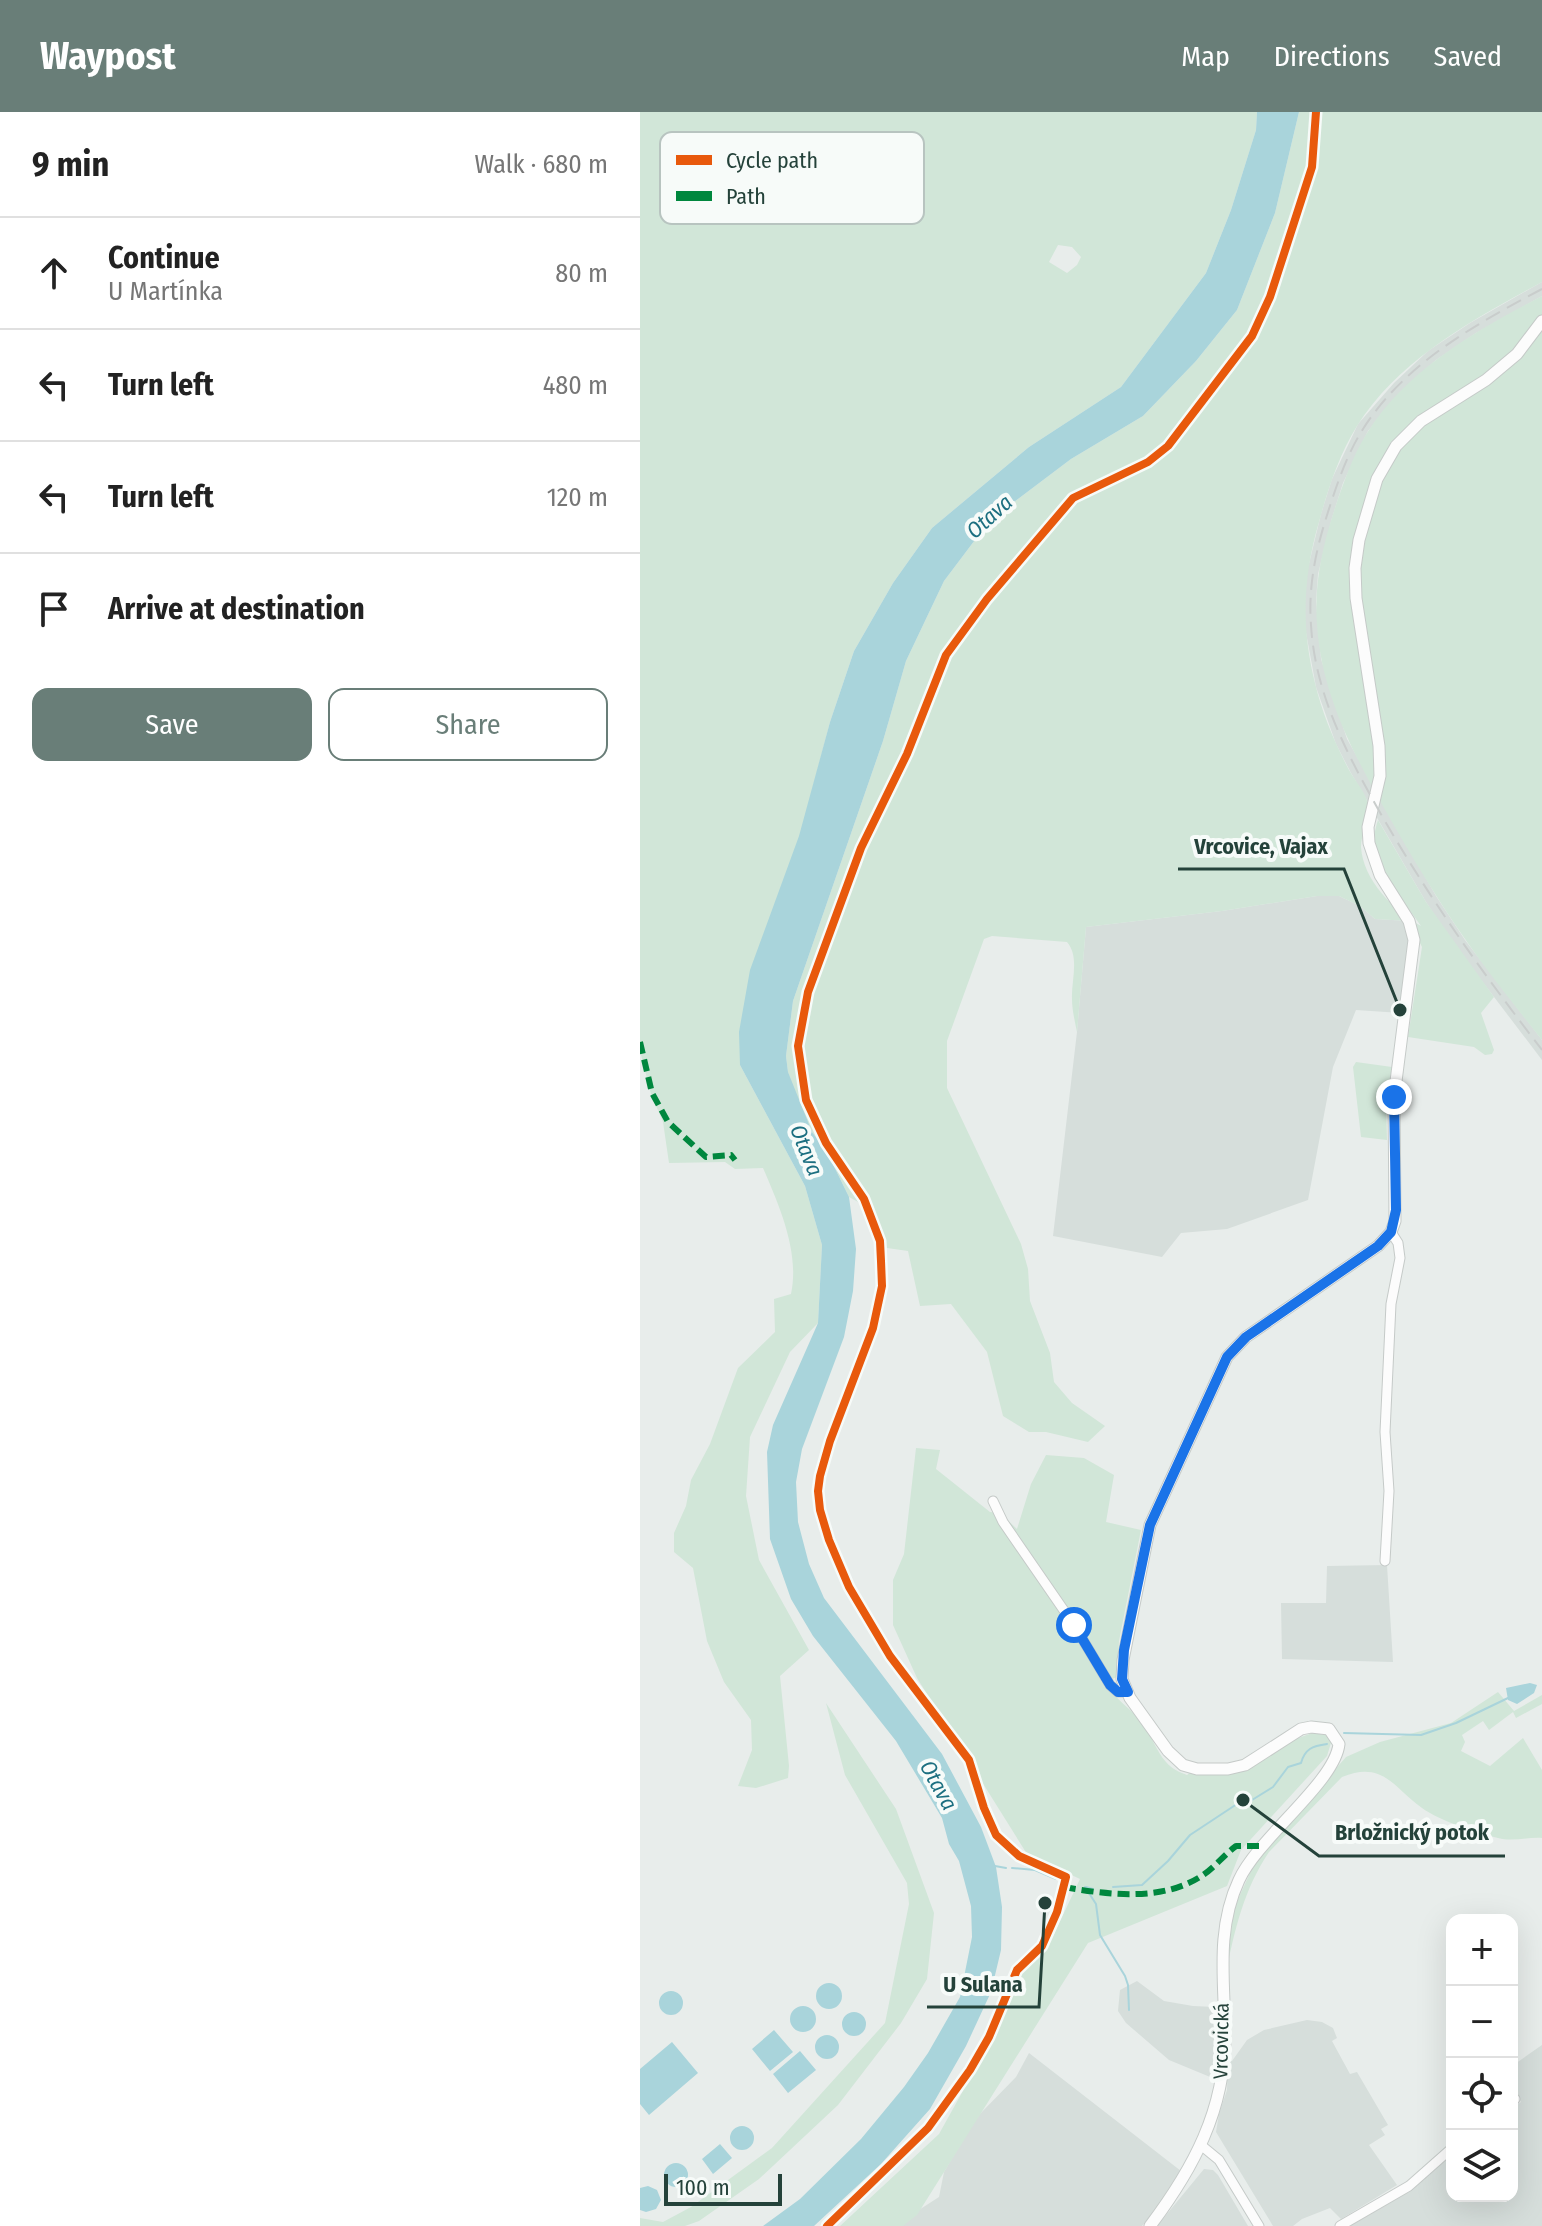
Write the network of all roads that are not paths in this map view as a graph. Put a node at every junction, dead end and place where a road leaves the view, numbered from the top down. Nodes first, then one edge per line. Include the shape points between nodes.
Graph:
1 (1542, 321) edge
2 (1391, 1232) junction
3 (993, 1501) dead end
4 (1385, 1561) dead end
5 (1128, 1692) junction
6 (1202, 2146) junction
7 (1446, 2153) edge
8 (1150, 2226) edge
9 (1259, 2226) edge
10 (1340, 2226) edge

1 - 2 street via 1517,354 1421,421 1396,446 1377,479 1359,540 1356,598 1380,776 1369,843 1414,940 1394,1097 1396,1210
2 - 4 street via 1400,1258 1391,1304
2 - 5 street via 1246,1337 1227,1357 1150,1525 1124,1650 1122,1679
3 - 5 street via 1110,1685
5 - 6 street, Vrcovická via 1175,1760 1197,1769 1245,1765 1301,1729 1321,1727 1336,1737 1333,1763 1259,1846 1238,1881 1224,1930 1222,2082
6 - 8 street, Vrcovická
6 - 9 street via 1219,2160
7 - 10 street via 1409,2186

